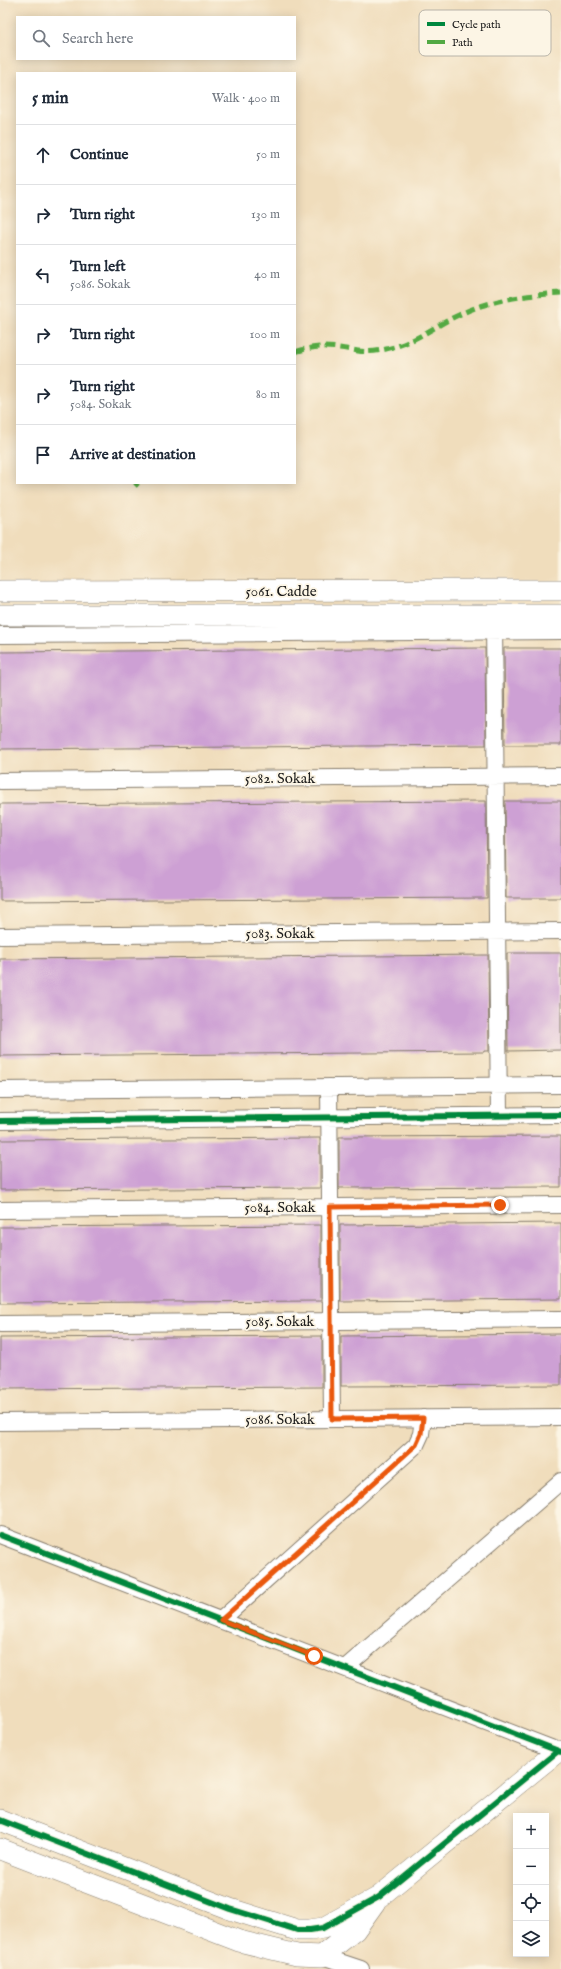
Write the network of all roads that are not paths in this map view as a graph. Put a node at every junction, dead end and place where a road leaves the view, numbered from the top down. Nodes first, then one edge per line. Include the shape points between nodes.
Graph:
1 (561, 590) edge
2 (0, 591) edge
3 (561, 615) edge
4 (0, 616) edge
5 (494, 623) junction
6 (561, 631) edge
7 (0, 635) edge
8 (496, 776) junction
9 (561, 776) edge
10 (0, 781) edge
11 (561, 931) edge
12 (497, 932) junction
13 (0, 936) edge
14 (498, 1085) junction
15 (561, 1085) edge
16 (329, 1087) junction
17 (0, 1090) edge
18 (561, 1115) edge
19 (499, 1116) junction
20 (329, 1118) junction
21 (0, 1121) edge
22 (561, 1205) edge
23 (330, 1207) junction
24 (0, 1210) edge
25 (561, 1319) edge
26 (331, 1321) junction
27 (0, 1324) edge
28 (561, 1417) edge
29 (423, 1418) junction
30 (332, 1419) junction
31 (0, 1422) edge
32 (561, 1481) edge
33 (0, 1535) edge
34 (221, 1620) junction
35 (345, 1668) junction
36 (560, 1751) edge
37 (0, 1820) edge
38 (0, 1849) edge
39 (379, 1897) junction
40 (322, 1956) junction
41 (361, 1969) edge

1 - 2 street, 5061. Cadde
3 - 5 street, 5061. Cadde
4 - 5 street, 5061. Cadde
5 - 6 street
5 - 7 street
5 - 8 street
8 - 9 street, 5082. Sokak
8 - 10 street, 5082. Sokak
8 - 12 street
11 - 12 street, 5083. Sokak
12 - 13 street, 5083. Sokak
12 - 14 street
14 - 15 street
14 - 16 street
14 - 19 street
16 - 17 street
16 - 20 street
18 - 19 street
19 - 20 street
20 - 21 street
20 - 23 street
22 - 23 street, 5084. Sokak
23 - 24 street, 5084. Sokak
23 - 26 street
25 - 26 street, 5085. Sokak
26 - 27 street, 5085. Sokak
26 - 30 street
28 - 29 street, 5086. Sokak
29 - 30 street, 5086. Sokak
29 - 34 street via 421,1434 416,1445
30 - 31 street, 5086. Sokak
32 - 35 street
33 - 34 street
34 - 35 street
35 - 36 street
36 - 39 street
37 - 39 street via 230,1909 297,1930 323,1928
38 - 40 street via 239,1941 297,1955
39 - 40 street via 356,1930
40 - 41 street

